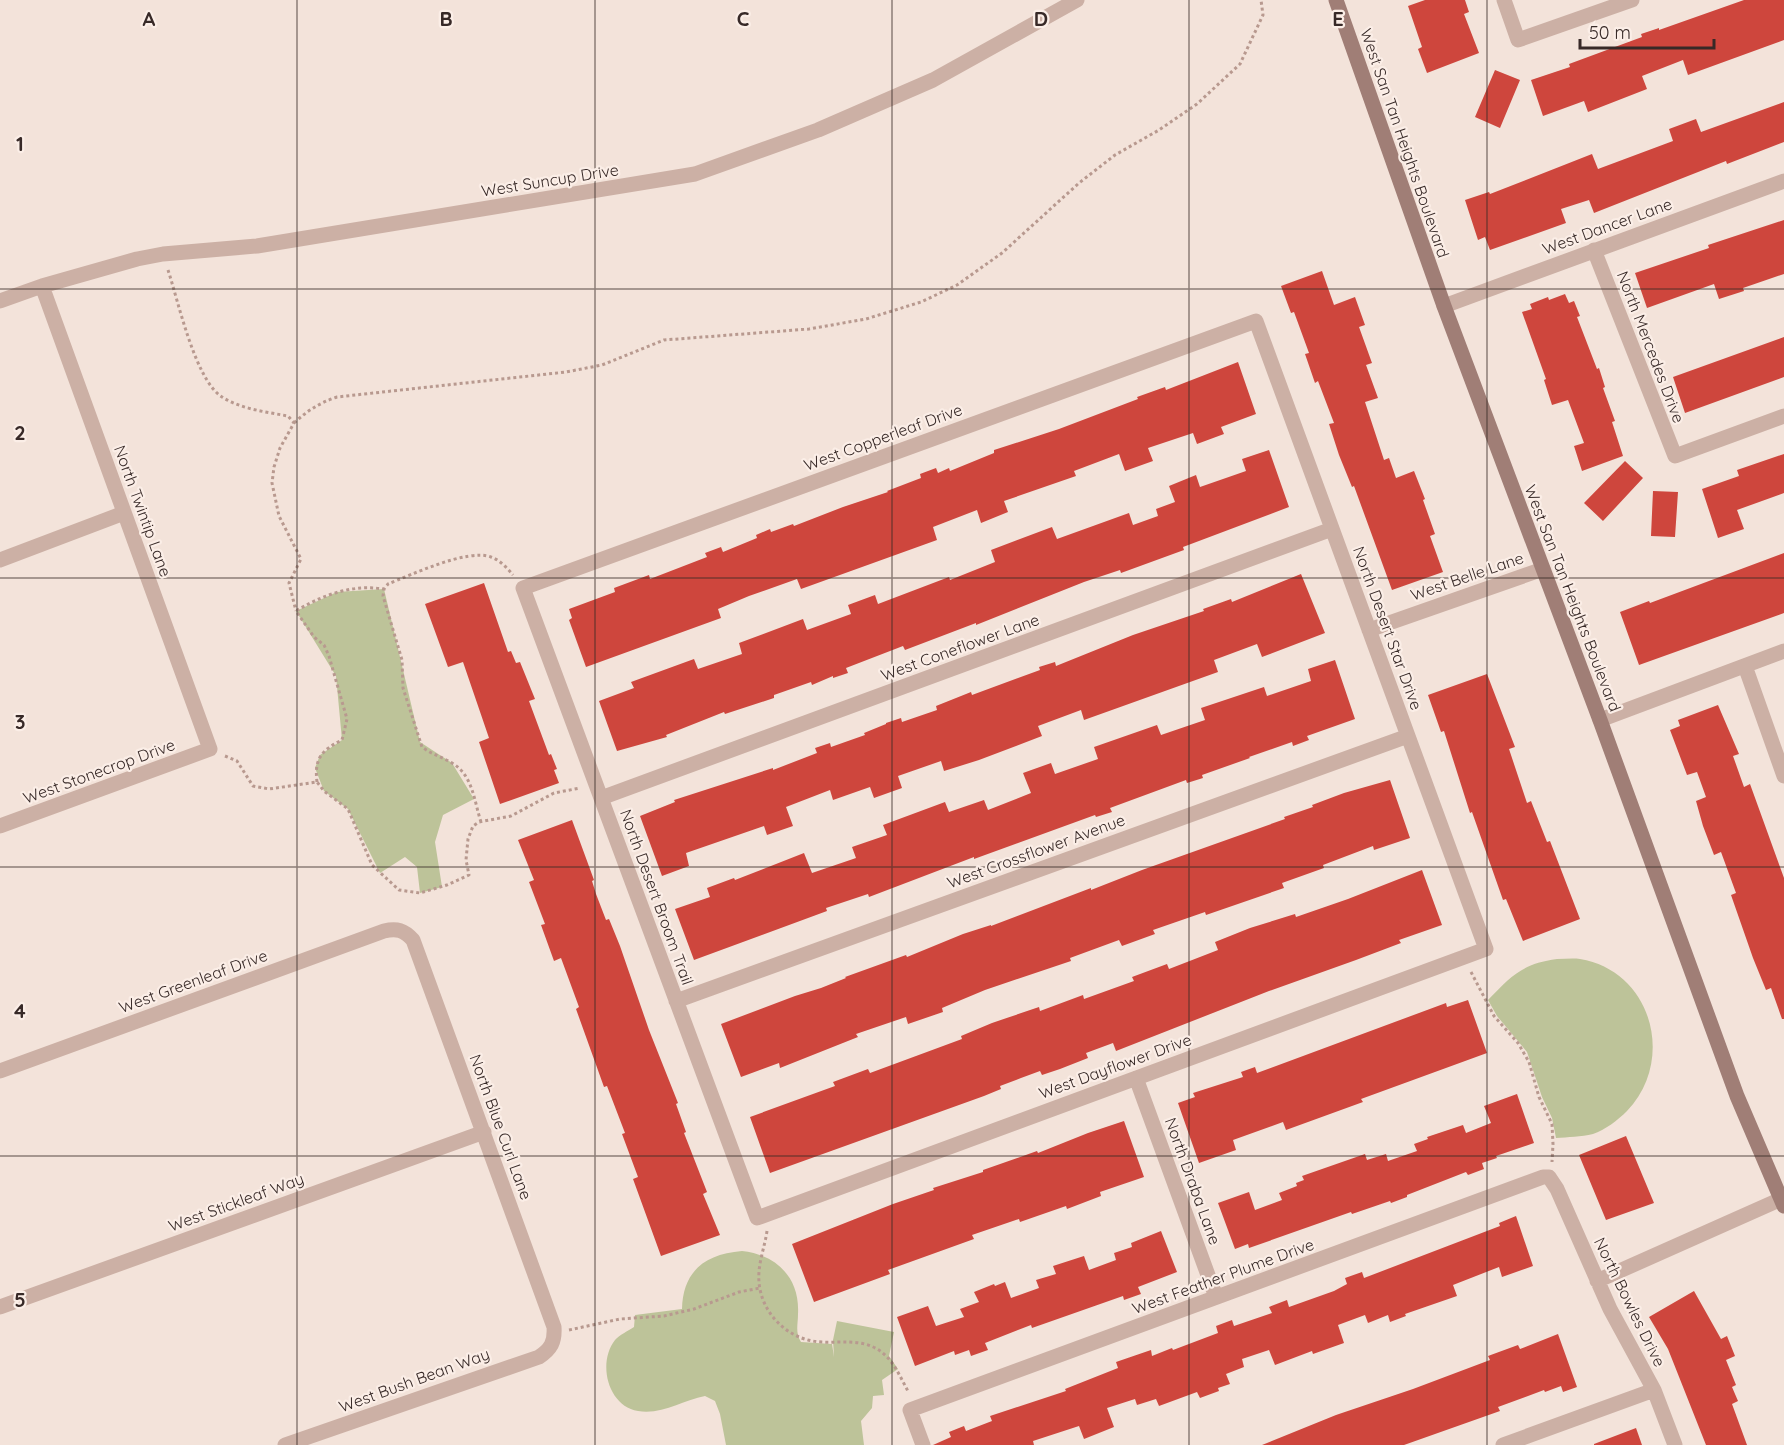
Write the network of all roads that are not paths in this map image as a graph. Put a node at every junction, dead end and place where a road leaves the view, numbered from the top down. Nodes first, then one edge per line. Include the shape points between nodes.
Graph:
1 (1077, 0) edge
2 (1336, 0) edge
3 (1504, 0) edge
4 (1632, 0) edge
5 (1784, 181) edge
6 (1594, 250) junction
7 (42, 286) junction
8 (0, 301) edge
9 (1444, 306) junction
10 (1256, 321) joint
11 (1784, 416) edge
12 (124, 513) junction
13 (1332, 529) junction
14 (0, 560) edge
15 (1543, 569) junction
16 (523, 588) joint
17 (1370, 630) junction
18 (1784, 651) edge
19 (1745, 666) junction
20 (1600, 720) junction
21 (1408, 736) junction
22 (210, 749) joint
23 (1784, 776) edge
24 (598, 791) junction
25 (0, 826) edge
26 (399, 929) joint
27 (1486, 948) joint
28 (676, 1001) junction
29 (0, 1071) edge
30 (1136, 1077) junction
31 (484, 1132) junction
32 (1549, 1177) joint
33 (1782, 1203) edge
34 (757, 1218) joint
35 (1597, 1281) junction
36 (1216, 1297) junction
37 (0, 1307) edge
38 (553, 1339) joint
39 (1654, 1390) junction
40 (285, 1445) edge
41 (922, 1445) edge
42 (1503, 1445) edge
43 (1675, 1445) edge

1 - 7 street, West Suncup Drive via 933,80 818,130 695,174 257,246 163,254
2 - 9 street, West San Tan Heights Boulevard
3 - 4 street via 1518,40
5 - 6 street, West Dancer Lane
6 - 9 street, West Dancer Lane
6 - 11 street, North Mercedes Drive via 1674,456
7 - 8 street, West Suncup Drive
7 - 12 street, North Twintip Lane
9 - 15 street, West San Tan Heights Boulevard
10 - 13 street, North Desert Star Drive
10 - 16 street, West Copperleaf Drive
12 - 14 street
12 - 22 street, North Twintip Lane
13 - 17 street, North Desert Star Drive
13 - 24 street, West Coneflower Lane
15 - 17 street, West Belle Lane
15 - 20 street, West San Tan Heights Boulevard
16 - 24 street, North Desert Broom Trail
17 - 21 street, North Desert Star Drive
18 - 19 street
19 - 20 street
19 - 23 street
20 - 33 street, West San Tan Heights Boulevard via 1737,1096
21 - 27 street, North Desert Star Drive
21 - 28 street, West Crossflower Avenue
22 - 25 street, West Stonecrop Drive
24 - 28 street, North Desert Broom Trail
26 - 29 street, West Greenleaf Drive via 368,936
26 - 31 street, North Blue Curl Lane via 413,940
27 - 30 street, West Dayflower Drive
28 - 34 street, North Desert Broom Trail
30 - 34 street, West Dayflower Drive
30 - 36 street, North Draba Lane
31 - 37 street, West Stickleaf Way
31 - 38 street, North Blue Curl Lane
32 - 35 street, North Bowles Drive
32 - 36 street, West Feather Plume Drive
33 - 35 street
35 - 39 street, North Bowles Drive
36 - 41 street, West Feather Plume Drive via 914,1408
38 - 40 street, West Bush Bean Way via 548,1351 538,1357
39 - 42 street
39 - 43 street, North Bowles Drive

